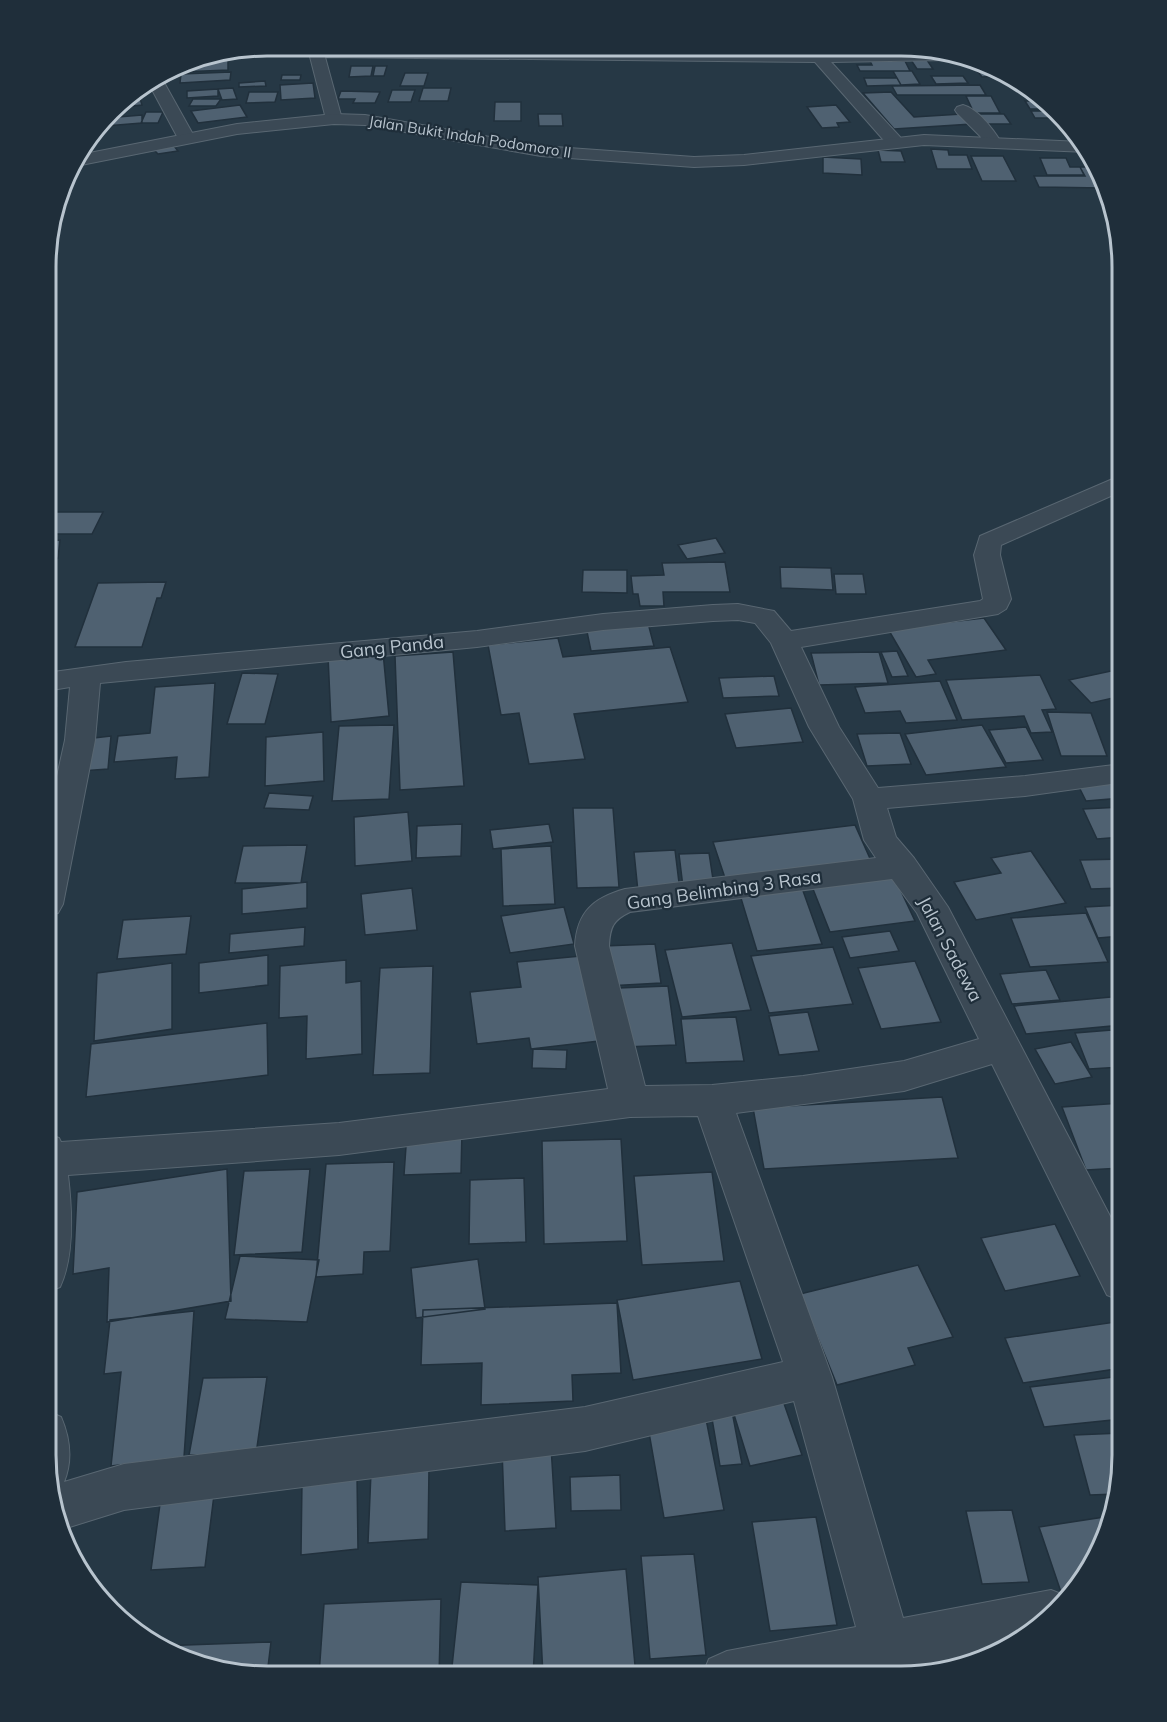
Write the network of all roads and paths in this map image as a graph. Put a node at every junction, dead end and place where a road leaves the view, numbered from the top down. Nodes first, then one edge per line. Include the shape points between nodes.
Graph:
1 (316, 56) edge
2 (819, 56) edge
3 (158, 86) edge
4 (963, 110) dead end
5 (334, 119) junction
6 (186, 138) junction
7 (894, 141) junction
8 (992, 142) junction
9 (1074, 146) edge
10 (85, 159) edge
11 (1112, 486) edge
12 (738, 612) joint
13 (784, 641) junction
14 (86, 676) junction
15 (56, 680) edge
16 (1112, 774) edge
17 (869, 799) junction
18 (56, 856) edge
19 (902, 866) junction
20 (1000, 1047) junction
21 (712, 1100) junction
22 (630, 1102) junction
23 (56, 1156) edge
24 (1111, 1261) edge
25 (810, 1377) junction
26 (62, 1506) edge
27 (1032, 1621) edge
28 (891, 1662) edge
29 (847, 1666) edge

1 - 5 street
2 - 7 street
3 - 6 street
4 - 8 street
5 - 6 street, Jalan Bukit Indah Podomoro II
5 - 7 street, Jalan Bukit Indah Podomoro II via 383,123 541,151 682,161 744,160
6 - 10 street, Jalan Bukit Indah Podomoro II
7 - 8 street, Jalan Bukit Indah Podomoro II
8 - 9 street, Jalan Bukit Indah Podomoro II
11 - 13 street via 989,541 987,555 997,599 988,608
12 - 13 street, Jalan Sadewa via 764,616
12 - 14 street, Gang Panda via 603,622 477,639
13 - 17 street, Jalan Sadewa via 824,727
14 - 15 street, Gang Panda
14 - 18 street via 80,740
16 - 17 street
17 - 19 street, Jalan Sadewa via 880,840
19 - 20 street, Jalan Sadewa via 931,907
19 - 22 street, Gang Belimbing 3 Rasa via 625,901 605,909 593,923 592,946
20 - 21 street via 904,1076
20 - 24 street, Jalan Sadewa
21 - 22 street
21 - 25 street
22 - 23 street via 339,1139
25 - 26 street via 585,1429 124,1487
25 - 28 street
27 - 28 street
28 - 29 street

